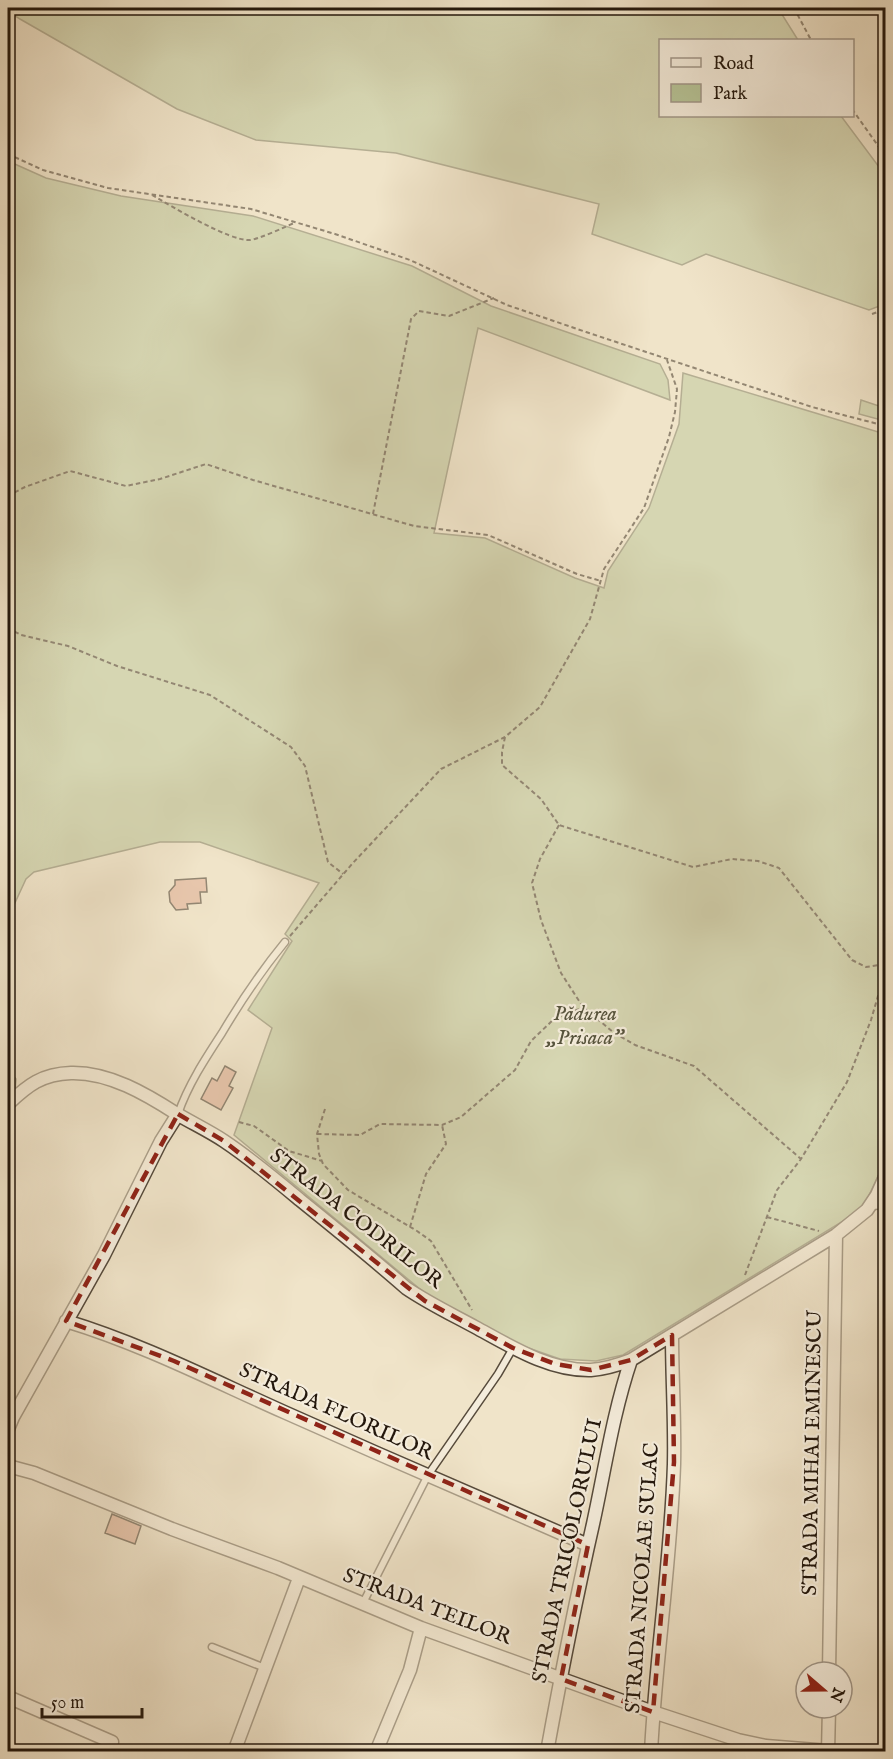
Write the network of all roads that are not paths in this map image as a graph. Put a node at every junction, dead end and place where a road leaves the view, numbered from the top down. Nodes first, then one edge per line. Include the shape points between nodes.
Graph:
1 (285, 942) road end
2 (8, 1104) edge
3 (178, 1114) junction
4 (885, 1175) edge
5 (885, 1205) edge
6 (870, 1206) junction
7 (836, 1235) junction
8 (66, 1321) junction
9 (672, 1335) junction
10 (513, 1348) junction
11 (632, 1360) junction
12 (8, 1429) edge
13 (8, 1466) edge
14 (428, 1475) junction
15 (588, 1545) junction
16 (299, 1578) junction
17 (363, 1604) junction
18 (421, 1628) junction
19 (212, 1647) dead end
20 (829, 1660) edge
21 (265, 1668) junction
22 (561, 1679) junction
23 (8, 1697) edge
24 (653, 1712) junction
25 (829, 1720) edge
26 (112, 1742) dead end
27 (828, 1751) edge
28 (234, 1752) edge
29 (376, 1752) edge
30 (547, 1752) edge
31 (651, 1752) edge
32 (841, 1752) edge

1 - 3 lane via 196,1073
2 - 3 street, STRADA CODRILOR via 42,1078 74,1073 102,1076
3 - 8 street
3 - 10 street, STRADA CODRILOR via 224,1141 406,1288
4 - 6 street, STRADA CODRILOR
5 - 6 lane
6 - 7 street, STRADA CODRILOR
7 - 9 street, STRADA CODRILOR
7 - 20 street, STRADA MIHAI EMINESCU
8 - 12 street
8 - 14 street, STRADA FLORILOR via 174,1361
9 - 11 street, STRADA CODRILOR
9 - 24 street, STRADA NICOLAE SULAC via 674,1462
10 - 11 street, STRADA CODRILOR via 555,1364 591,1370
10 - 14 lane
11 - 15 street, STRADA TRICOLORULUI via 616,1413
13 - 16 street, STRADA TEILOR
14 - 15 street, STRADA FLORILOR
14 - 17 lane
15 - 22 street, STRADA TRICOLORULUI
16 - 17 street, STRADA TEILOR
16 - 21 street
17 - 18 street, STRADA TEILOR
18 - 22 street, STRADA TEILOR
18 - 29 street via 410,1670
19 - 21 lane
21 - 28 street
22 - 24 street, STRADA TEILOR
22 - 30 street, STRADA TRICOLORULUI
23 - 26 street
24 - 27 street, STRADA TEILOR via 738,1740
24 - 31 street, STRADA NICOLAE SULAC
25 - 27 street
27 - 32 street, STRADA TEILOR

